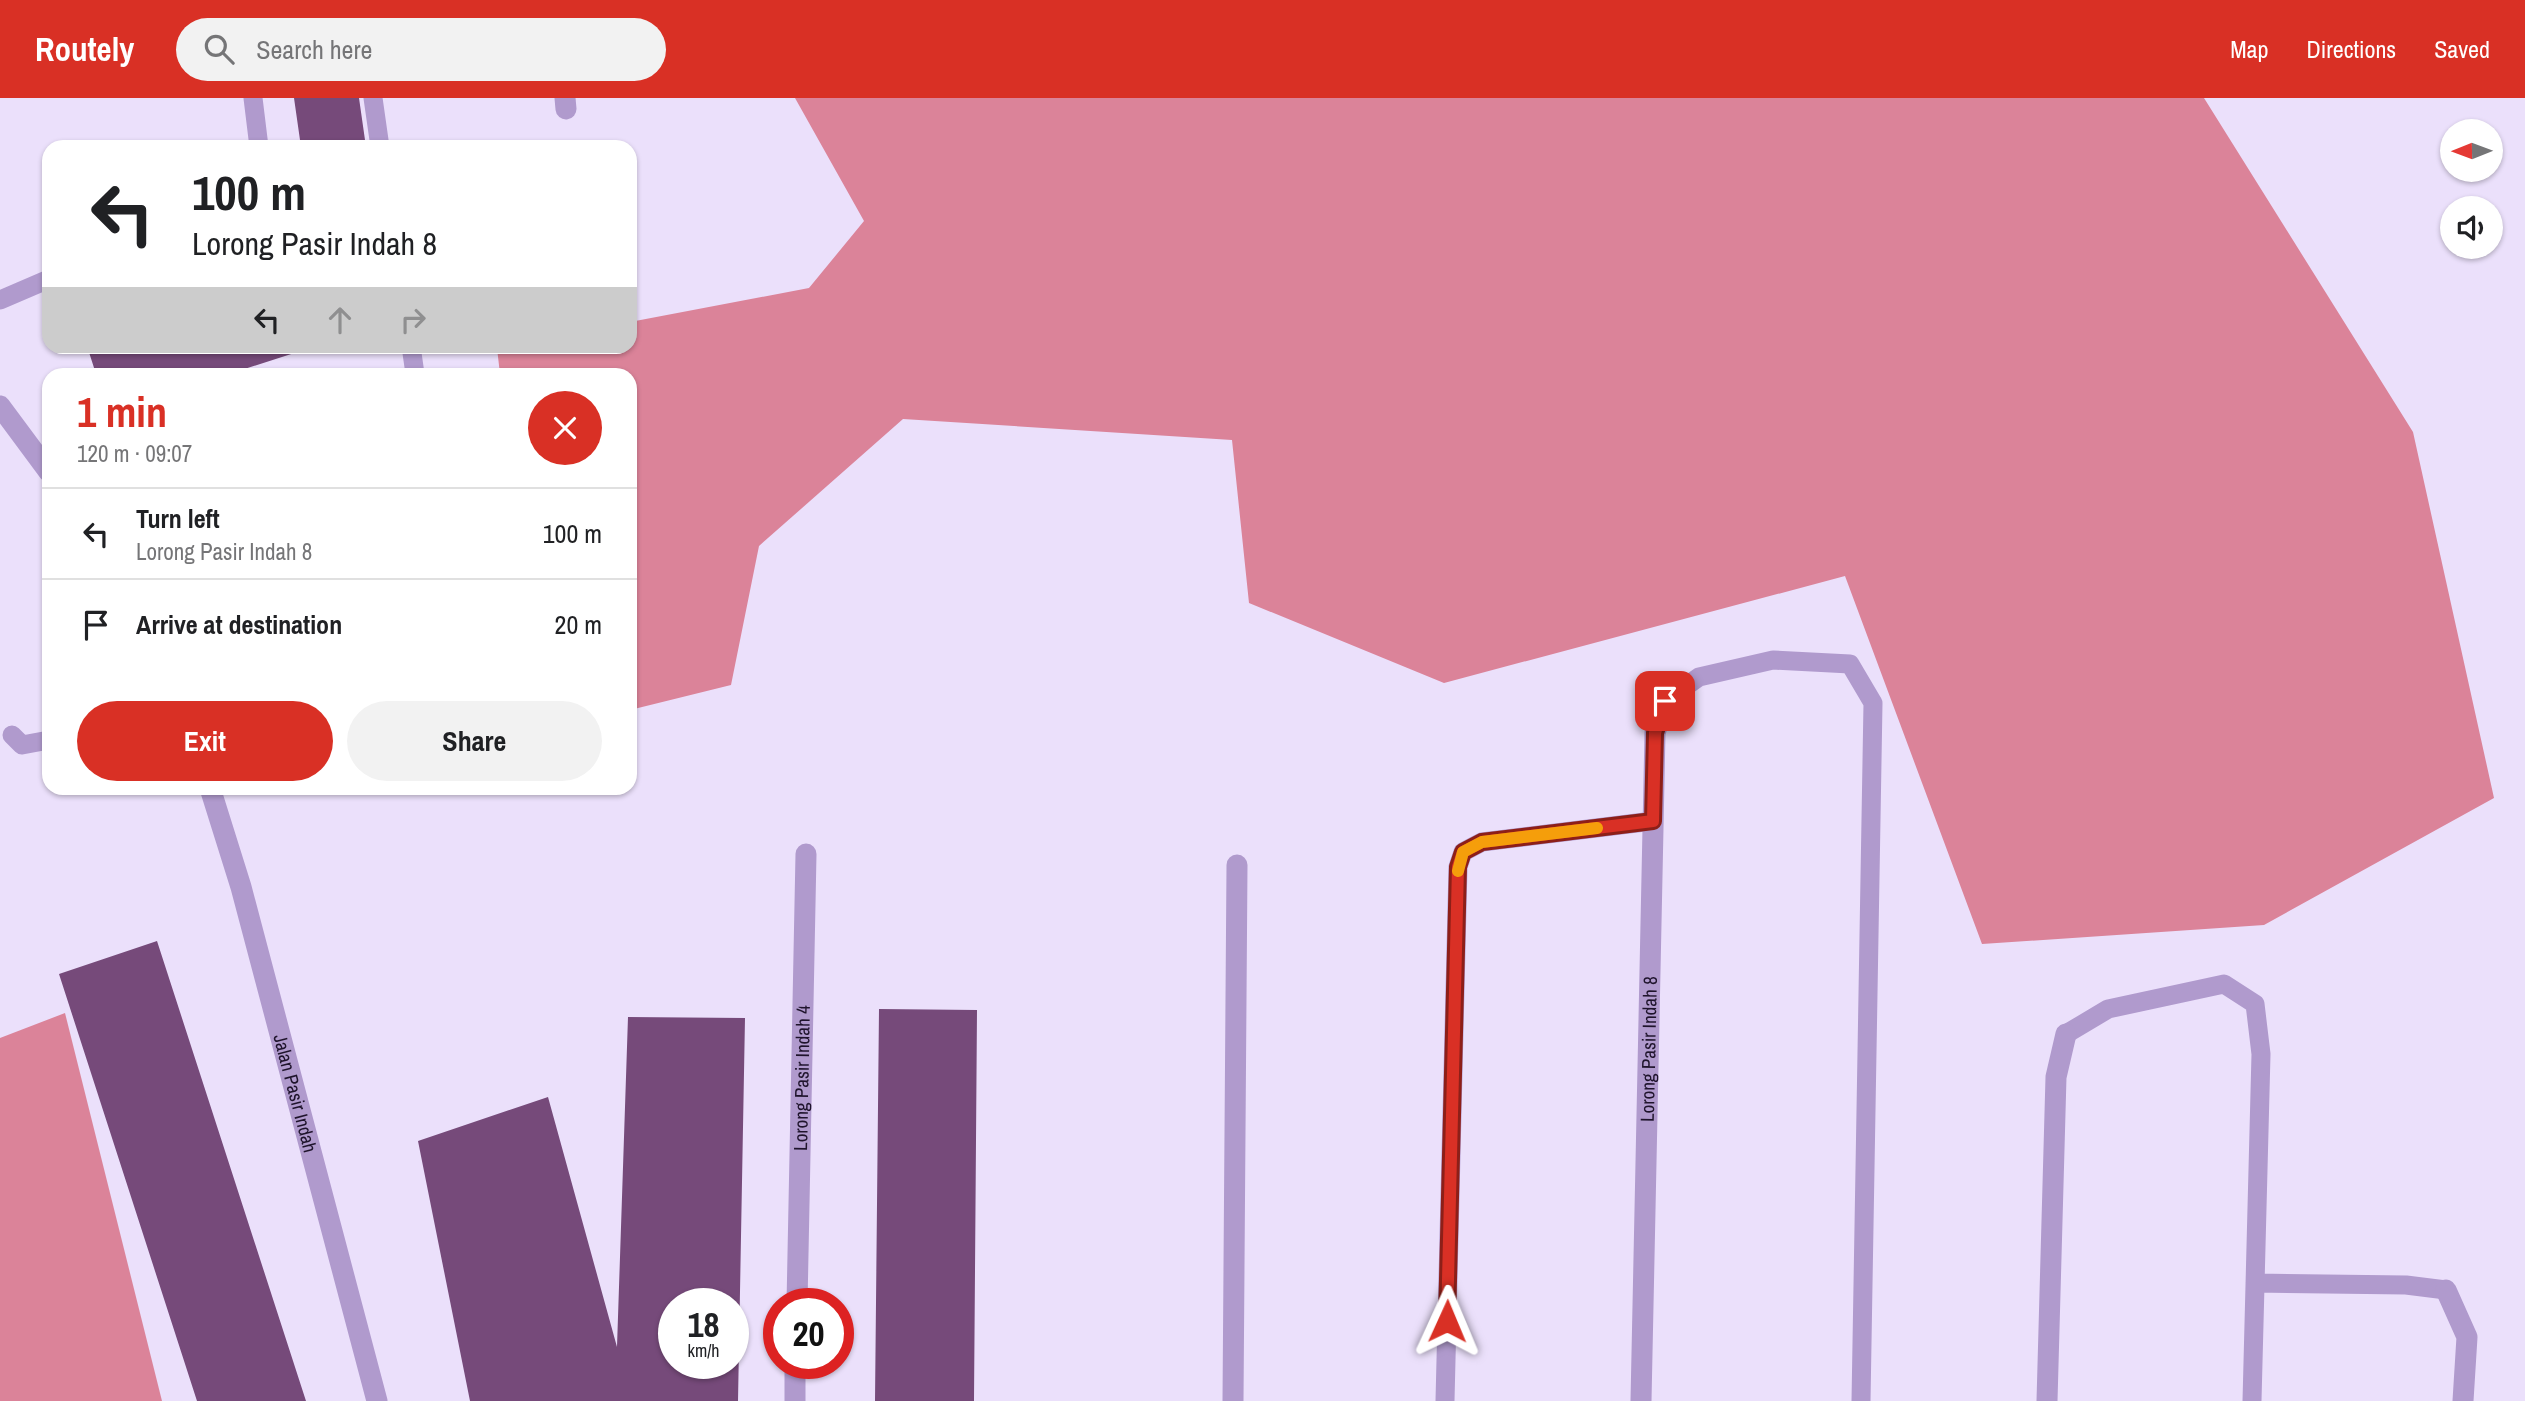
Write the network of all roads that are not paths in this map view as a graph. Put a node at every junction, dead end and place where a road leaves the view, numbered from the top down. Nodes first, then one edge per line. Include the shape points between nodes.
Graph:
1 (253, 98) edge
2 (373, 98) edge
3 (258, 140) edge
4 (379, 140) edge
5 (42, 282) edge
6 (0, 300) edge
7 (0, 406) edge
8 (42, 463) edge
9 (1665, 701) joint
10 (12, 735) dead end
11 (42, 741) edge
12 (212, 795) edge
13 (1653, 821) junction
14 (806, 854) dead end
15 (1237, 865) dead end
16 (2066, 1034) joint
17 (2255, 1283) junction
18 (797, 1288) edge
19 (2446, 1290) joint
20 (795, 1379) edge
21 (377, 1401) edge
22 (794, 1401) edge
23 (1233, 1401) edge
24 (1445, 1401) edge
25 (1641, 1401) edge
26 (1861, 1401) edge
27 (2047, 1401) edge
28 (2252, 1401) edge
29 (2463, 1401) edge

1 - 3 lane
2 - 4 lane
5 - 6 lane
7 - 8 street
9 - 13 street, Lorong Pasir Indah 8 via 1655,733
9 - 26 lane via 1699,677 1773,660 1850,664 1873,703
10 - 11 lane via 22,745
12 - 21 street, Jalan Pasir Indah via 241,887
13 - 24 lane via 1482,842 1463,852 1458,867
13 - 25 street, Lorong Pasir Indah 8
14 - 18 street, Lorong Pasir Indah 4
15 - 23 street
16 - 17 lane via 2108,1009 2224,984 2255,1004 2261,1054
16 - 27 street via 2056,1077
17 - 19 lane via 2406,1285
17 - 28 lane
19 - 29 street via 2467,1337
20 - 22 street

